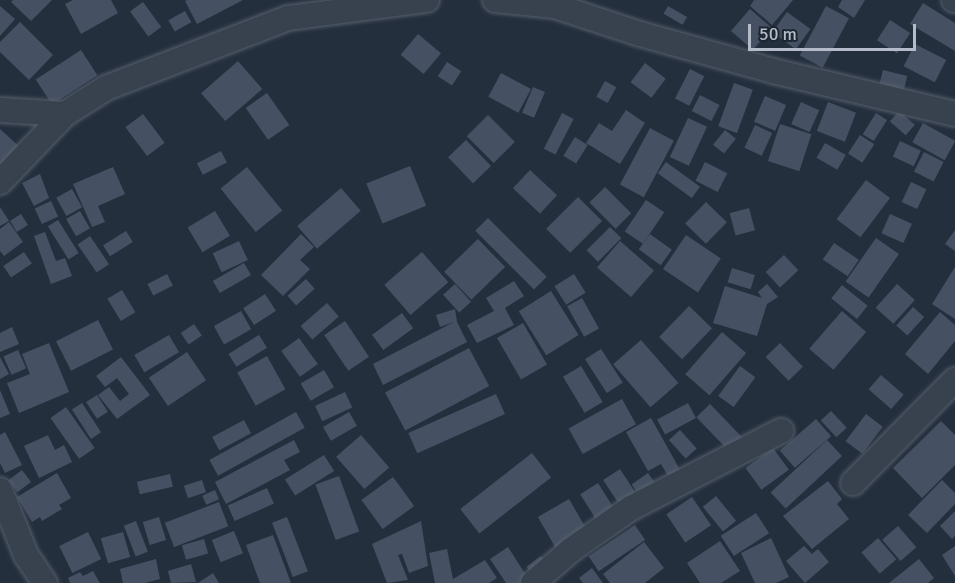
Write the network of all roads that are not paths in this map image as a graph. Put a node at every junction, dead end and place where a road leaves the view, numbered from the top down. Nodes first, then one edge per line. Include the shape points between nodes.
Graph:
1 (427, 0) edge
2 (495, 0) edge
3 (0, 110) edge
4 (65, 114) junction
5 (955, 114) edge
6 (0, 182) edge
7 (955, 380) edge
8 (781, 431) dead end
9 (853, 483) dead end
10 (0, 490) edge
11 (45, 583) edge
12 (533, 583) edge

1 - 4 street via 288,18 106,88
2 - 5 street via 555,6 762,68
3 - 4 street
4 - 6 street
7 - 9 street
8 - 12 street via 631,508 571,550
10 - 11 street via 26,555

